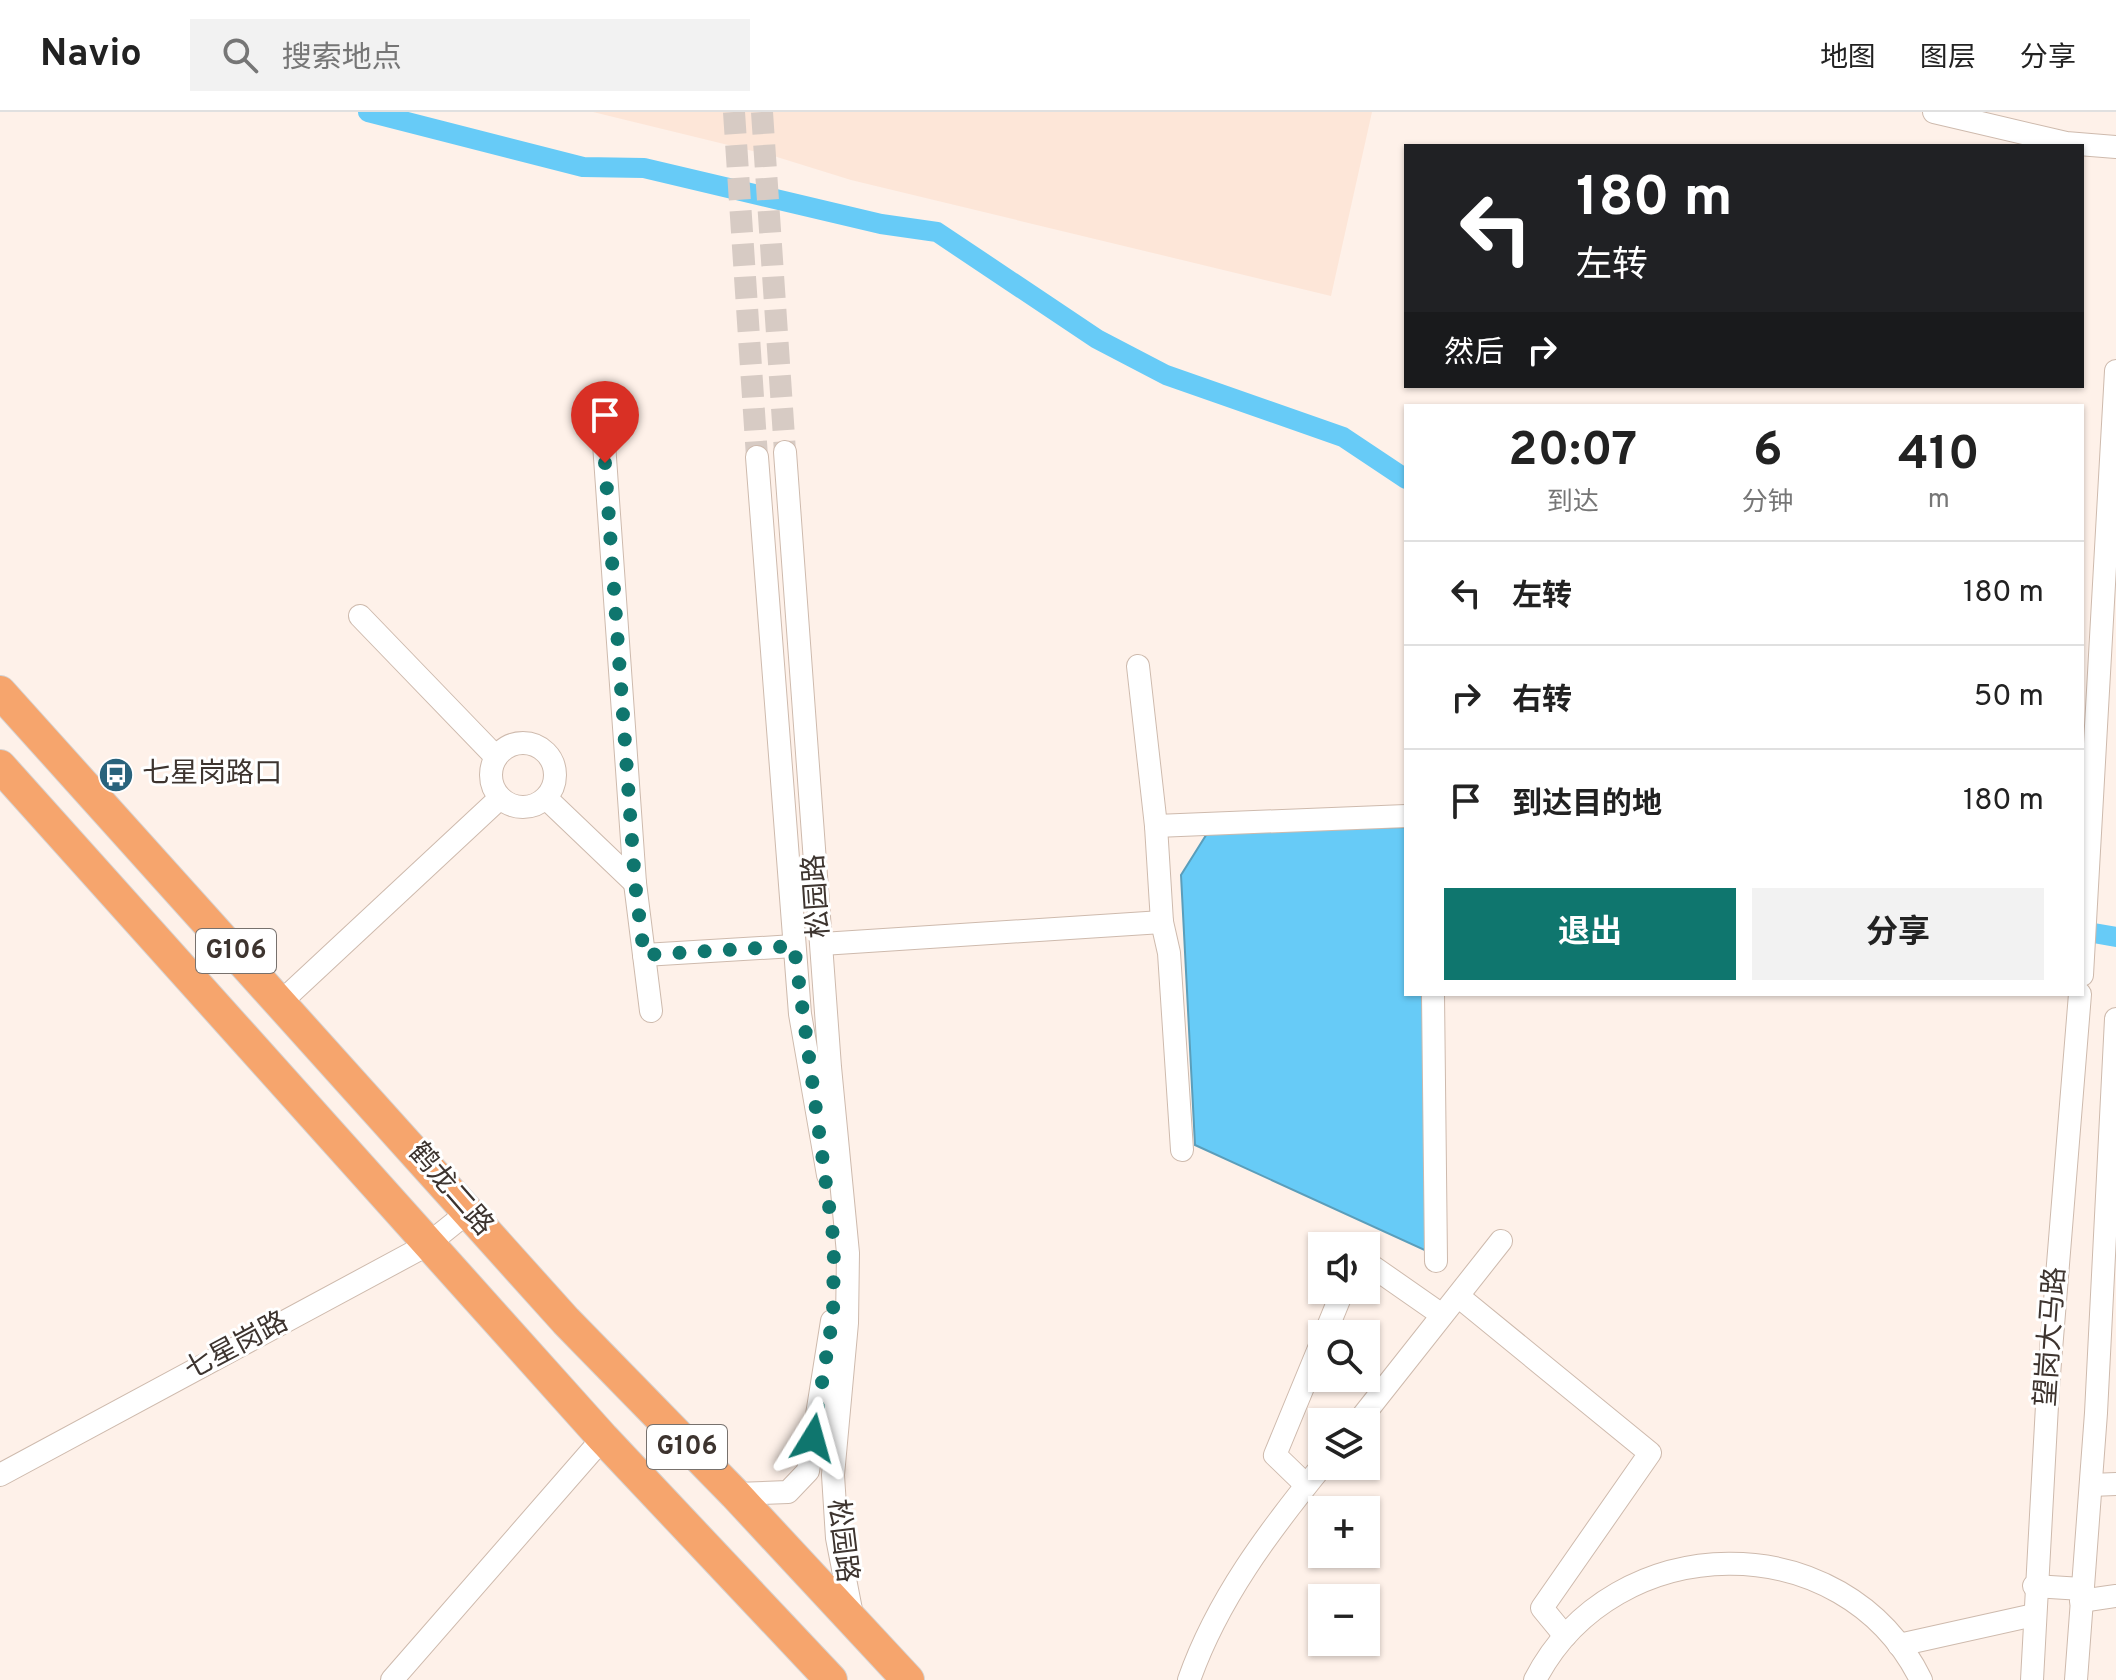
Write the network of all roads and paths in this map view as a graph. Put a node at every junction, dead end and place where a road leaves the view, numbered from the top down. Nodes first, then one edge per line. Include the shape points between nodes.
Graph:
1 (1934, 112) edge
2 (2078, 144) edge
3 (2084, 144) edge
4 (2116, 147) edge
5 (2116, 371) edge
6 (601, 401) dead end
7 (785, 452) tunnel mouth
8 (757, 457) tunnel mouth
9 (360, 616) dead end
10 (1138, 666) dead end
11 (0, 692) edge
12 (496, 757) junction
13 (0, 766) edge
14 (500, 798) junction
15 (546, 798) junction
16 (1404, 816) edge
17 (1156, 826) junction
18 (635, 883) junction
19 (1162, 922) junction
20 (2084, 941) edge
21 (822, 944) junction
22 (794, 946) junction
23 (644, 955) junction
24 (1433, 996) edge
25 (2080, 996) edge
26 (282, 1001) junction
27 (651, 1011) dead end
28 (2116, 1019) edge
29 (1182, 1150) dead end
30 (468, 1212) junction
31 (1501, 1241) dead end
32 (427, 1245) junction
33 (1436, 1261) dead end
34 (1380, 1272) edge
35 (1458, 1296) junction
36 (1442, 1315) junction
37 (1308, 1375) edge
38 (1369, 1408) edge
39 (603, 1438) junction
40 (0, 1475) edge
41 (1310, 1480) edge
42 (2116, 1484) edge
43 (1306, 1485) junction
44 (2091, 1485) junction
45 (735, 1494) junction
46 (2034, 1586) junction
47 (2081, 1595) junction
48 (2116, 1596) edge
49 (2034, 1615) junction
50 (854, 1625) junction
51 (1565, 1636) junction
52 (1899, 1645) junction
53 (392, 1680) edge
54 (831, 1680) edge
55 (908, 1680) edge
56 (1189, 1680) edge
57 (1535, 1680) edge
58 (1921, 1680) edge
59 (2032, 1680) edge
60 (2076, 1680) edge

1 - 2 street
3 - 4 street
5 - 20 street
6 - 18 street
7 - 21 street, 松园路
8 - 22 street, 松园路
9 - 12 street
10 - 17 street
11 - 26 highway, 鹤龙二路 / G106
12 - 14 street via 491,778
12 - 15 street via 514,744 545,752 554,769
13 - 32 highway, 鹤龙二路 / G106
14 - 15 street via 517,807
14 - 26 street
15 - 18 street
16 - 17 street
17 - 19 street
18 - 23 street
19 - 21 street
19 - 29 street via 1169,953
21 - 50 street, 松园路 via 848,1253 834,1488 837,1538
22 - 23 street
22 - 45 street, 松园路 via 832,1209 833,1315 808,1471 788,1492
23 - 27 street
24 - 33 street
25 - 46 street, 望岗大马路
26 - 30 highway, 鹤龙二路 / G106
28 - 44 street, 望岗大马路
30 - 32 street, 七星岗路
30 - 45 highway, 鹤龙二路 / G106
31 - 35 street
32 - 39 highway, 鹤龙二路 / G106
32 - 40 street, 七星岗路
34 - 36 street
35 - 36 street
35 - 51 street via 1650,1453 1542,1608
36 - 38 street
37 - 43 street via 1275,1455
39 - 53 street
39 - 54 highway, 鹤龙二路 / G106
41 - 43 street
42 - 44 street
43 - 56 street via 1237,1583
44 - 47 street, 望岗大马路
45 - 50 highway, 鹤龙二路 / G106
46 - 47 street
46 - 49 street, 望岗大马路
47 - 48 street
47 - 60 street, 望岗大马路
49 - 52 street
49 - 59 street, 望岗大马路
50 - 55 highway, 鹤龙二路 / G106
51 - 52 street via 1614,1595 1645,1579 1693,1566 1735,1563 1767,1564 1825,1585 1878,1621
51 - 57 street
52 - 58 street

